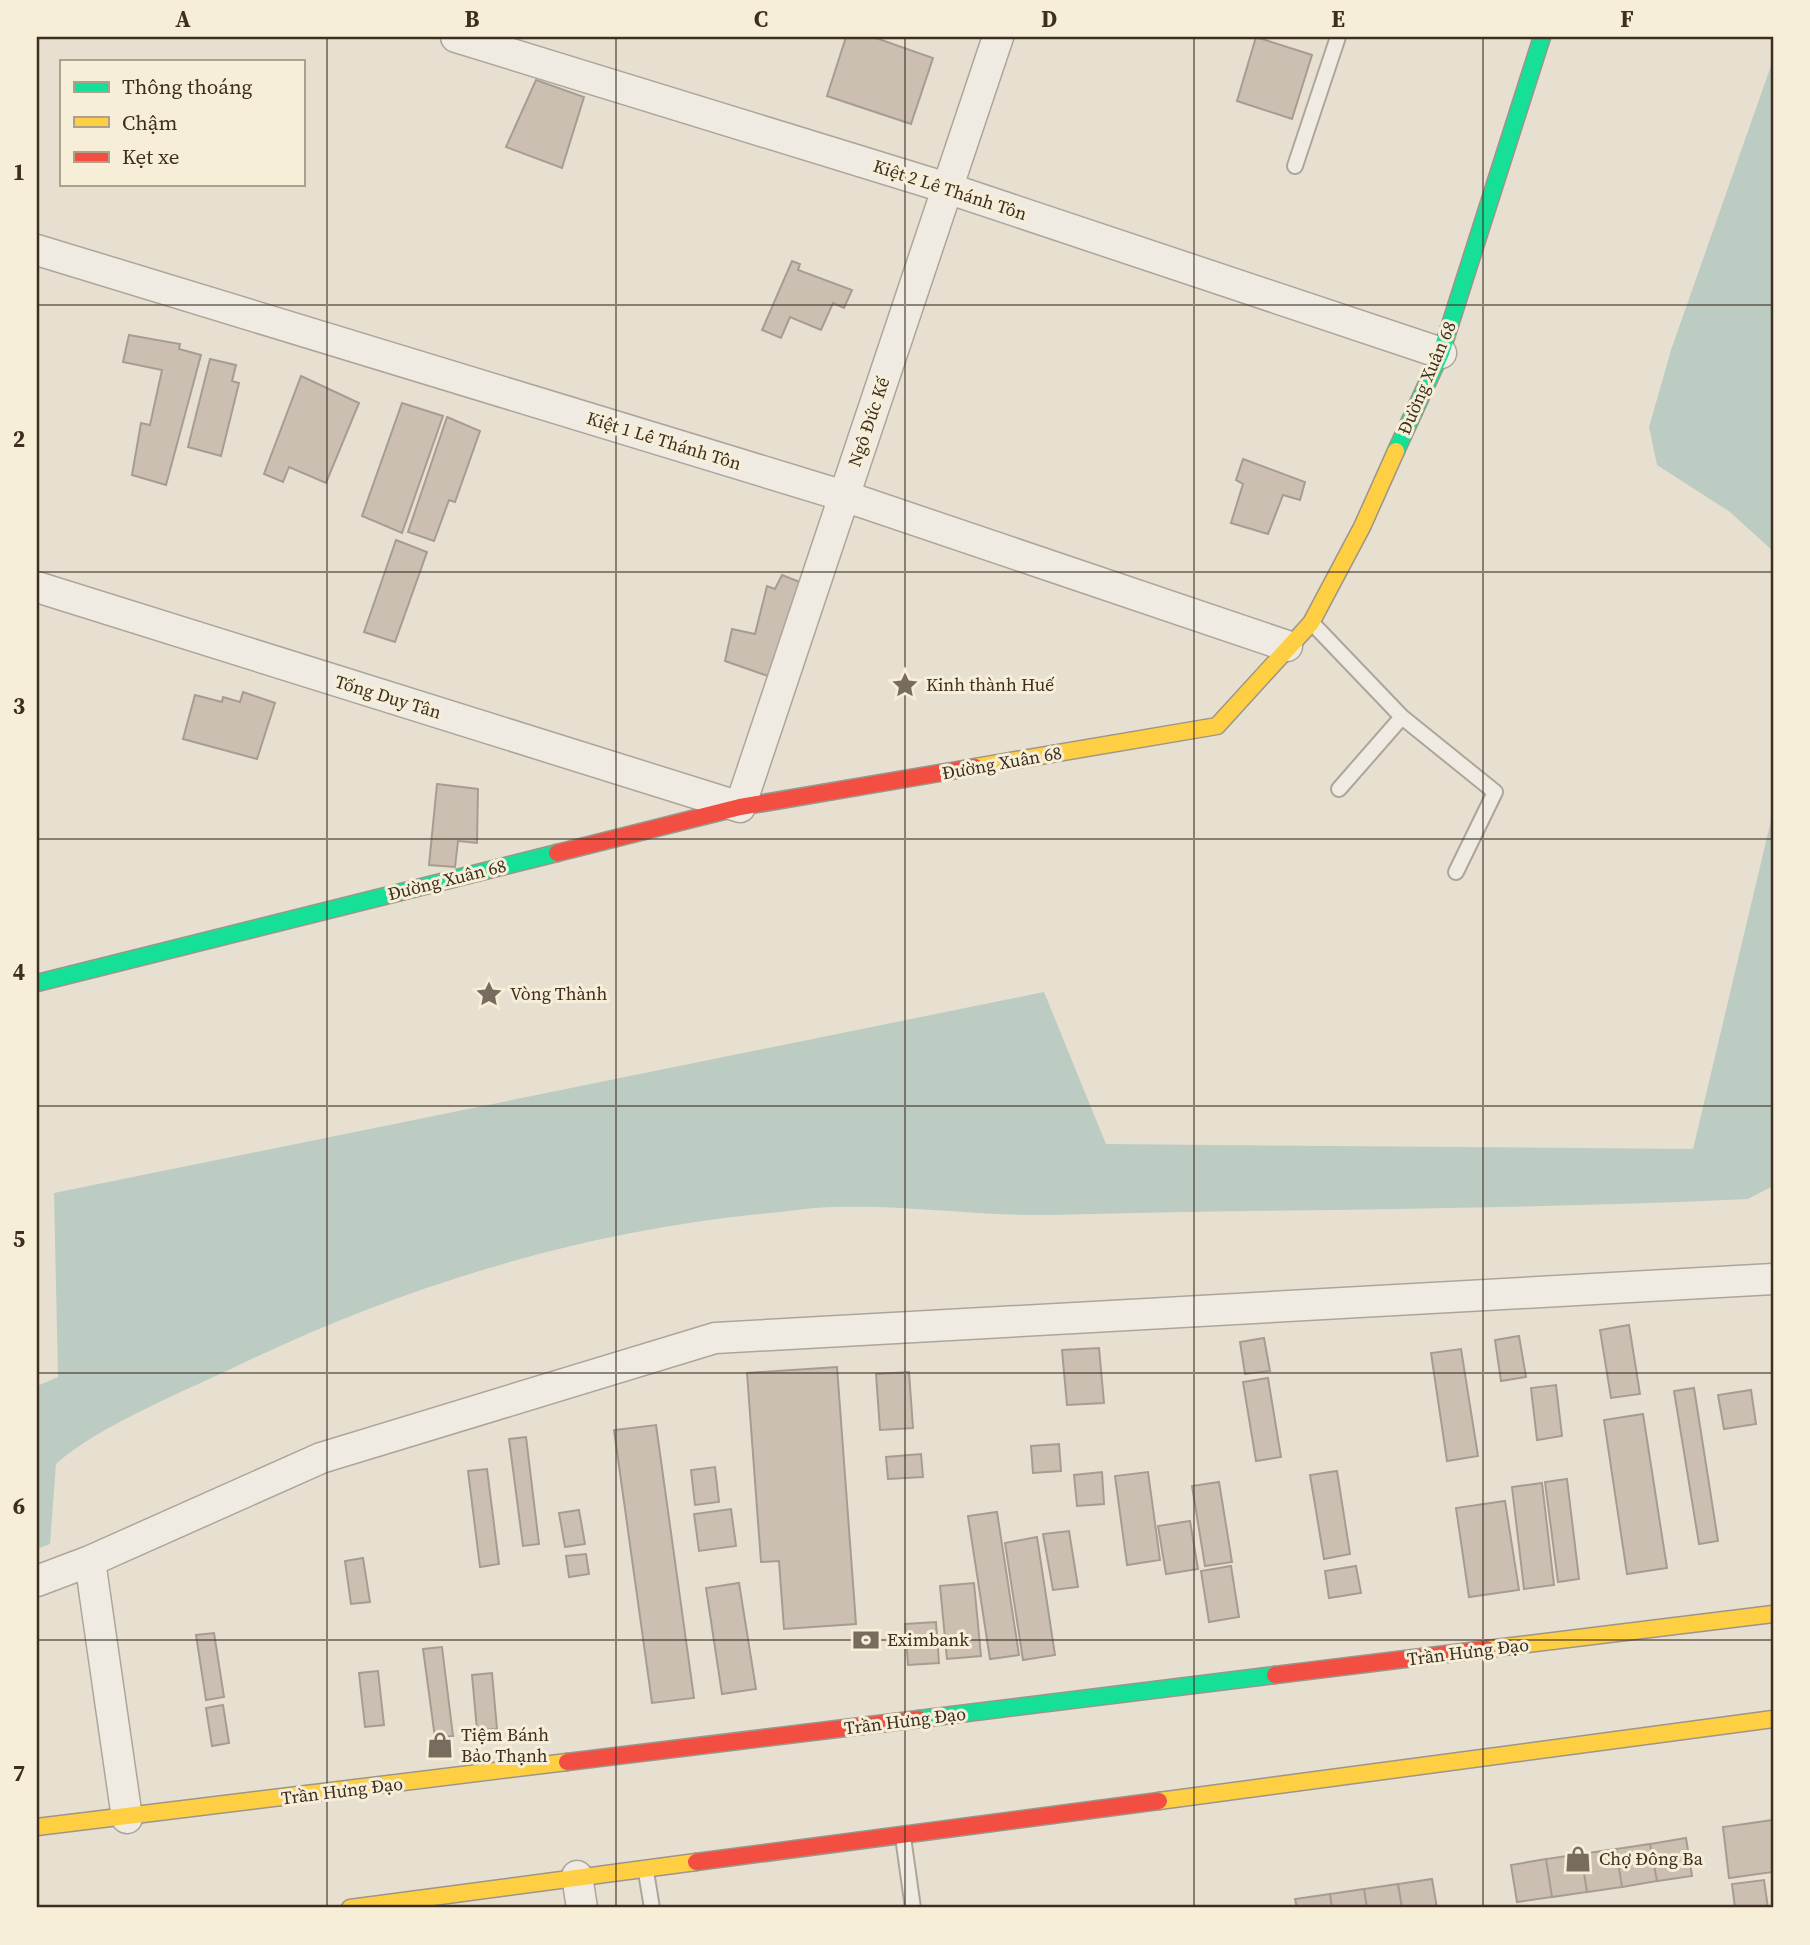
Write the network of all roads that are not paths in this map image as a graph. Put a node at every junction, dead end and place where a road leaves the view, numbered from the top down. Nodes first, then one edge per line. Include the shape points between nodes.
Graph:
1 (456, 37) edge
2 (998, 37) edge
3 (1338, 37) edge
4 (1542, 37) edge
5 (1295, 166) dead end
6 (947, 188) junction
7 (37, 250) edge
8 (1441, 353) junction
9 (844, 496) junction
10 (37, 587) edge
11 (1311, 623) junction
12 (1287, 646) junction
13 (1402, 717) junction
14 (1339, 789) dead end
15 (740, 807) junction
16 (1456, 872) dead end
17 (37, 983) edge
18 (1773, 1279) edge
19 (90, 1561) junction
20 (37, 1581) edge
21 (1773, 1614) edge
22 (1773, 1719) edge
23 (127, 1818) junction
24 (37, 1827) edge
25 (903, 1835) junction
26 (646, 1867) junction
27 (578, 1876) junction
28 (350, 1908) edge
29 (582, 1908) edge
30 (652, 1908) edge
31 (913, 1908) edge

1 - 6 street, Kiệt 2 Lê Thánh Tôn
2 - 6 street, Ngô Đức Kế
3 - 5 lane
4 - 8 main road, Đường Xuân 68
6 - 8 street, Kiệt 2 Lê Thánh Tôn
6 - 9 street, Ngô Đức Kế
7 - 9 street, Kiệt 1 Lê Thánh Tôn
8 - 11 main road, Đường Xuân 68 via 1362,527
9 - 12 street, Kiệt 1 Lê Thánh Tôn
9 - 15 street, Ngô Đức Kế
10 - 15 street, Tống Duy Tân
11 - 12 main road, Đường Xuân 68
11 - 13 lane
12 - 15 main road, Đường Xuân 68 via 1217,726
13 - 14 lane
13 - 16 lane via 1496,792
15 - 17 main road, Đường Xuân 68
18 - 19 street via 715,1338 321,1458
19 - 20 street
19 - 23 street
21 - 23 main road, Trần Hưng Đạo
22 - 25 main road
23 - 24 main road, Trần Hưng Đạo
25 - 26 main road
25 - 31 lane
26 - 27 main road
26 - 30 lane
27 - 28 main road
27 - 29 street

